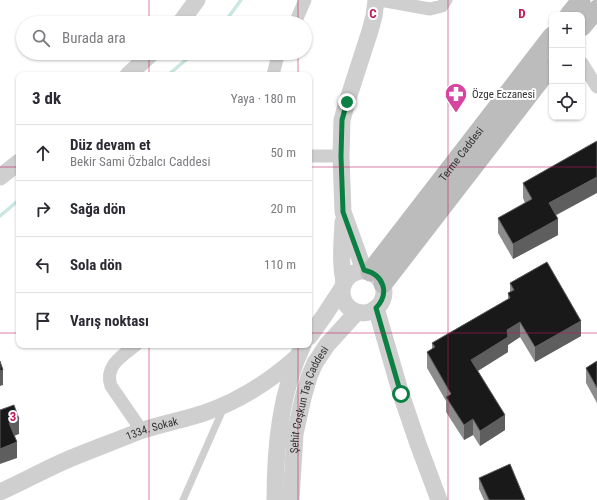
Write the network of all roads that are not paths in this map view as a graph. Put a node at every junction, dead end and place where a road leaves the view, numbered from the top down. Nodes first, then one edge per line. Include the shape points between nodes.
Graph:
1 (197, 0) edge
2 (305, 0) edge
3 (376, 0) edge
4 (380, 0) edge
5 (446, 0) edge
6 (581, 0) edge
7 (597, 9) edge
8 (571, 12) edge
9 (185, 16) edge
10 (298, 16) edge
11 (585, 23) edge
12 (549, 40) edge
13 (144, 60) edge
14 (277, 60) edge
15 (549, 68) edge
16 (585, 68) edge
17 (131, 72) edge
18 (274, 72) edge
19 (597, 88) edge
20 (312, 156) edge
21 (341, 156) junction
22 (16, 164) edge
23 (0, 177) edge
24 (343, 212) junction
25 (372, 275) junction
26 (343, 286) junction
27 (376, 308) junction
28 (356, 312) junction
29 (312, 333) edge
30 (132, 348) edge
31 (300, 351) edge
32 (225, 405) junction
33 (142, 431) junction
34 (0, 492) edge
35 (183, 500) edge
36 (275, 500) edge
37 (291, 500) edge
38 (439, 500) edge

1 - 9 street
2 - 10 street
3 - 21 street via 370,31 342,120
4 - 5 street via 430,9 442,6
6 - 8 main road
7 - 11 main road
12 - 25 main road, Terme Caddesi
13 - 17 street
14 - 18 street
15 - 25 main road, Terme Caddesi
16 - 19 street
20 - 21 street
21 - 24 street
22 - 23 street
24 - 25 street
24 - 26 street
25 - 26 street via 358,271 352,273
25 - 27 street via 384,291
26 - 28 street via 342,297 345,304
26 - 29 street, Şehit Coşkun Taş Caddesi
27 - 28 street via 370,312
27 - 38 street via 401,394
28 - 37 street, Şehit Coşkun Taş Caddesi via 327,345 309,377 295,434
30 - 33 street via 113,365 109,379 111,386
31 - 32 street, 1334. Sokak via 281,372
31 - 36 street, Şehit Coşkun Taş Caddesi via 287,390 281,421
32 - 33 street, 1334. Sokak via 203,414
32 - 35 lane
33 - 34 street, 1334. Sokak via 73,457

